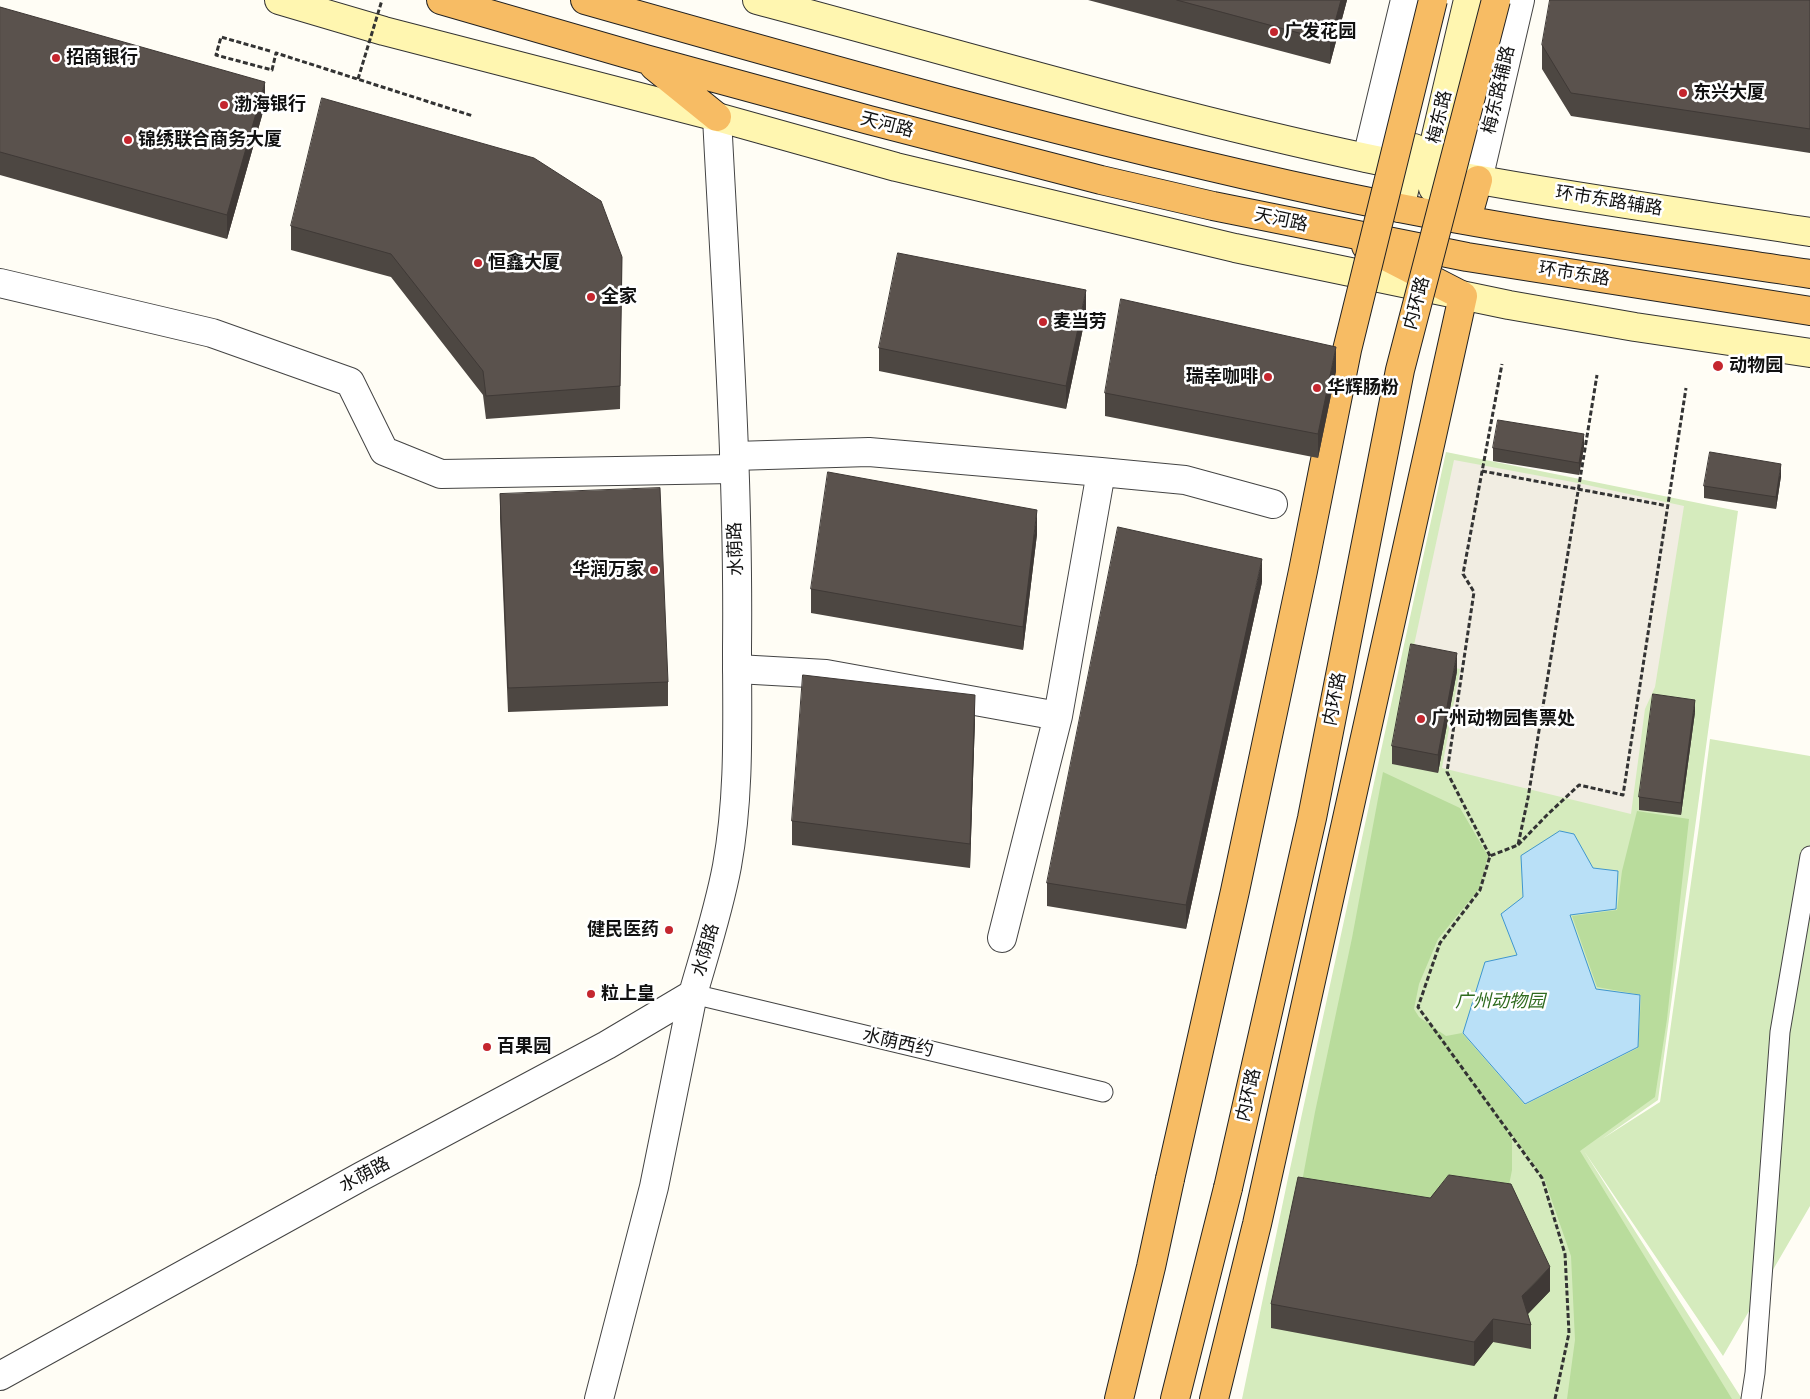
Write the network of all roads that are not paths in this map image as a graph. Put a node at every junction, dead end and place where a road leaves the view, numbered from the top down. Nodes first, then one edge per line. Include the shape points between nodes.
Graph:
1 (279, 0) edge
2 (441, 0) edge
3 (585, 0) edge
4 (1405, 0) edge
5 (1433, 0) edge
6 (1449, 0) edge
7 (1468, 0) edge
8 (1496, 0) edge
9 (1520, 0) edge
10 (772, 2) edge
11 (645, 59) junction
12 (717, 117) junction
13 (1367, 158) junction
14 (1419, 168) junction
15 (1478, 180) junction
16 (1400, 208) junction
17 (1467, 220) junction
18 (1338, 231) junction
19 (1810, 232) edge
20 (1810, 274) edge
21 (0, 283) edge
22 (1463, 296) junction
23 (1810, 311) edge
24 (1810, 353) edge
25 (734, 463) junction
26 (1101, 472) junction
27 (1273, 504) dead end
28 (737, 669) junction
29 (1058, 716) junction
30 (1810, 856) edge
31 (1002, 938) dead end
32 (693, 994) junction
33 (1103, 1092) dead end
34 (0, 1376) edge
35 (599, 1399) edge
36 (1118, 1399) edge
37 (1175, 1399) edge
38 (1214, 1399) edge
39 (1751, 1399) edge

1 - 12 main road via 384,31
2 - 11 highway, 天河路
3 - 16 highway, 天河路 via 1124,146
4 - 13 street
5 - 36 highway, bridge via 1347,350 1237,882
6 - 14 main road, 梅东路
7 - 14 main road, 梅东路
8 - 37 highway, 内环路, bridge via 1400,370 1312,818 1228,1188
9 - 15 street, 梅东路辅路
10 - 13 main road, 环市东路辅路 via 1196,118
11 - 12 highway
11 - 18 highway, 天河路 via 1101,180
12 - 22 main road via 1011,196
12 - 25 street, 水荫路
13 - 14 main road, 环市东路辅路
14 - 15 main road, 环市东路辅路
14 - 16 main road, 梅东路
14 - 17 main road via 1434,189
15 - 17 highway
15 - 19 main road, 环市东路辅路
16 - 17 highway, 环市东路
17 - 20 highway, 环市东路
18 - 22 highway
18 - 23 highway, 环市东路 via 1466,257
21 - 25 street via 212,333 350,382 384,451 441,474
22 - 24 main road via 1635,327
22 - 38 highway via 1261,1205
25 - 26 street via 869,452
25 - 28 street, 水荫路
26 - 27 street via 1185,480
26 - 29 street
28 - 29 street via 826,674
28 - 32 street, 水荫路 via 736,790 727,866
29 - 31 street
30 - 39 lane via 1780,1032
32 - 33 lane, 水荫西约
32 - 34 street, 水荫路 via 607,1045
32 - 35 street via 654,1187

